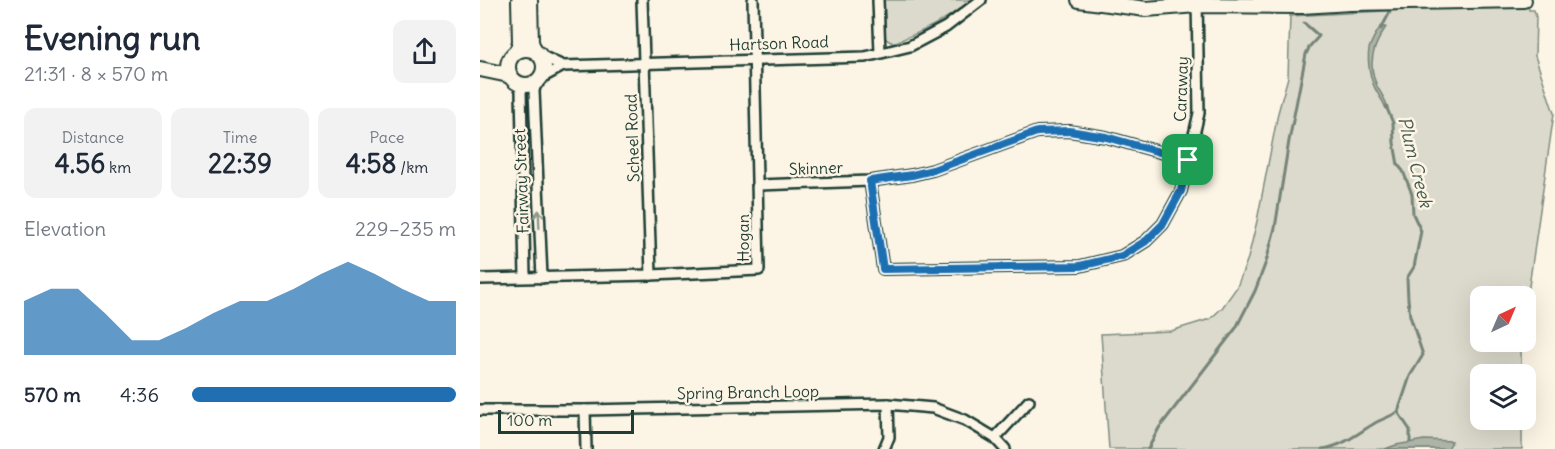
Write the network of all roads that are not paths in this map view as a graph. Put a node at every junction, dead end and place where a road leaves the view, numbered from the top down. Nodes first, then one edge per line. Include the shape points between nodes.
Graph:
1 (519, 0) edge
2 (530, 0) edge
3 (642, 0) edge
4 (753, 0) edge
5 (878, 0) edge
6 (981, 0) edge
7 (1079, 0) edge
8 (1524, 0) edge
9 (1349, 1) edge
10 (1197, 3) edge
11 (537, 53) junction
12 (880, 53) junction
13 (513, 55) junction
14 (755, 60) junction
15 (644, 64) junction
16 (563, 66) junction
17 (481, 69) edge
18 (514, 80) junction
19 (538, 81) junction
20 (1188, 160) junction
21 (870, 181) junction
22 (758, 185) junction
23 (651, 275) junction
24 (525, 278) junction
25 (542, 278) junction
26 (480, 279) edge
27 (1029, 401) dead end
28 (888, 404) junction
29 (480, 410) edge
30 (585, 410) junction
31 (995, 438) junction
32 (586, 449) edge
33 (884, 449) edge
34 (1005, 449) edge

1 - 13 street via 520,42
2 - 11 street via 531,42
3 - 15 street, Scheel Road
4 - 14 street, Hogan
5 - 12 street
6 - 12 street, Hartson Road via 946,27 910,46
7 - 10 street via 1146,9
8 - 9 street
9 - 10 street via 1302,6
10 - 20 street, Caraway via 1198,113
11 - 13 street via 527,49
11 - 16 street, Hartson Road
11 - 19 street via 545,65
12 - 14 street, Hartson Road via 865,57
13 - 17 street via 503,63
13 - 18 street via 508,70
14 - 15 street, Hartson Road
14 - 22 street, Hogan
15 - 16 street, Hartson Road
15 - 23 street, Scheel Road
16 - 19 street, Hartson Road
17 - 18 street
18 - 19 street via 525,86
18 - 24 street, Fairway Street via 521,90
25 -> 19 street, Fairway Street via 534,91
20 - 21 street, Skinner via 1106,137 1069,131 1037,132 933,170
20 - 21 street, Caraway via 1181,191 1163,224 1146,241 1122,256 1080,266 883,269
21 - 22 street, Skinner
22 - 23 street, Hogan via 759,270
23 - 25 street, Hogan
24 - 25 street, Hogan
24 - 26 street, Hogan
27 - 31 street
28 - 30 street, Spring Branch Loop
28 - 31 street, Spring Branch Loop via 933,408 965,420
28 - 33 street via 889,437
29 - 30 street, Spring Branch Loop
30 - 32 street
31 - 34 street, Spring Branch Loop

